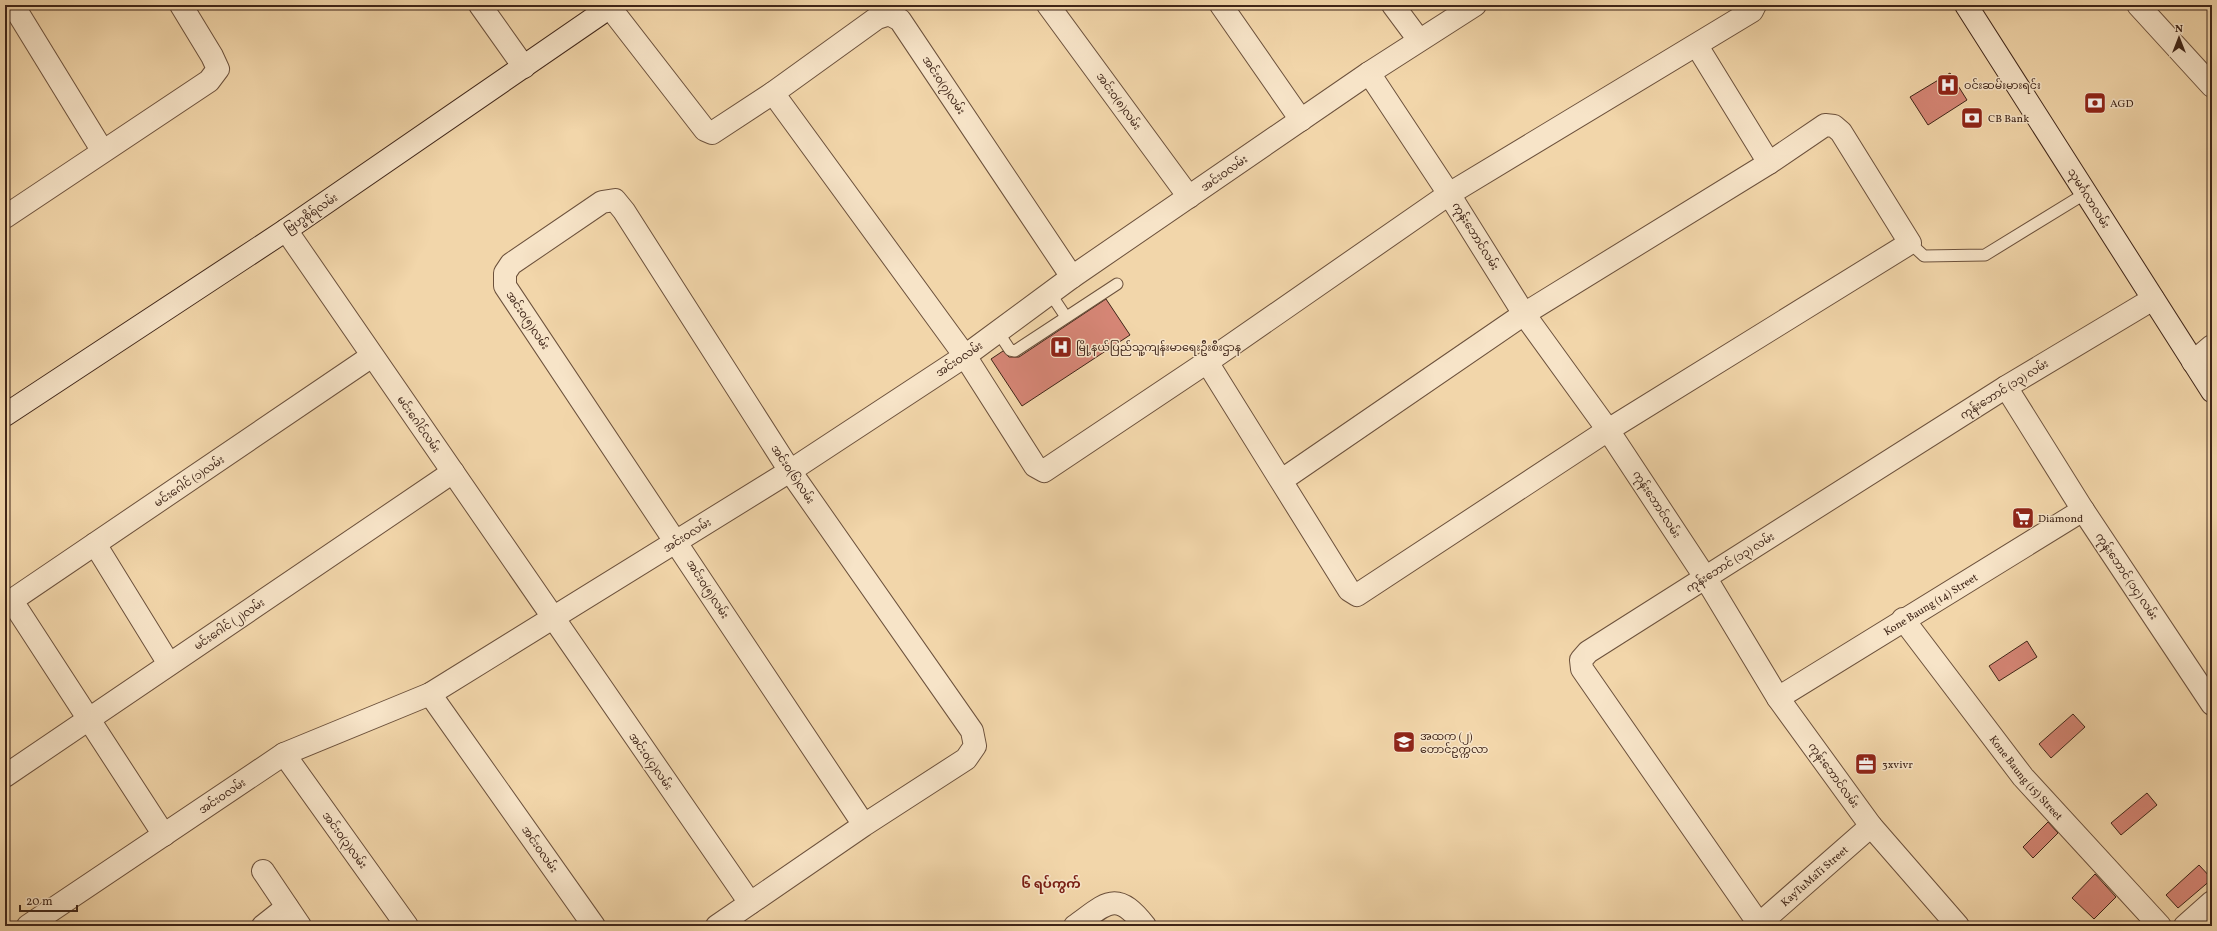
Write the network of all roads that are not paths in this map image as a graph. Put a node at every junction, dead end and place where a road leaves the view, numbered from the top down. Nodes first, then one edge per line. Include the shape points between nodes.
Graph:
1 (13, 5) edge
2 (181, 5) edge
3 (480, 5) edge
4 (1048, 5) edge
5 (1222, 5) edge
6 (1393, 5) edge
7 (1475, 5) edge
8 (1755, 5) edge
9 (610, 6) edge
10 (1969, 6) edge
11 (2141, 6) edge
12 (1419, 40) junction
13 (1697, 46) junction
14 (524, 67) junction
15 (1370, 73) junction
16 (2212, 86) edge
17 (773, 93) junction
18 (1301, 120) junction
19 (102, 150) junction
20 (1769, 163) junction
21 (2086, 193) junction
22 (1450, 194) junction
23 (1189, 197) junction
24 (615, 200) joint
25 (5, 217) edge
26 (286, 230) junction
27 (1910, 243) junction
28 (1072, 277) junction
29 (1117, 284) dead end
30 (1050, 293) junction
31 (2153, 299) junction
32 (1524, 314) junction
33 (1066, 317) junction
34 (998, 332) junction
35 (2212, 346) edge
36 (372, 356) junction
37 (966, 356) junction
38 (1207, 362) junction
39 (2194, 362) junction
40 (2006, 386) junction
41 (2212, 391) edge
42 (5, 415) edge
43 (1608, 430) junction
44 (790, 471) junction
45 (453, 472) junction
46 (1282, 480) junction
47 (2083, 510) junction
48 (677, 541) junction
49 (95, 544) junction
50 (1705, 577) junction
51 (9, 603) edge
52 (553, 618) junction
53 (1903, 619) junction
54 (169, 664) junction
55 (430, 694) junction
56 (1778, 698) junction
57 (2212, 704) edge
58 (89, 718) junction
59 (284, 754) junction
60 (5, 776) edge
61 (864, 825) junction
62 (1871, 826) junction
63 (164, 835) junction
64 (263, 871) dead end
65 (2212, 902) edge
66 (750, 903) junction
67 (287, 907) junction
68 (1758, 925) edge
69 (28, 926) edge
70 (263, 926) edge
71 (300, 926) edge
72 (407, 926) edge
73 (594, 926) edge
74 (717, 926) edge
75 (1075, 926) edge
76 (1145, 926) edge
77 (1958, 926) edge
78 (2160, 926) edge
79 (2185, 926) edge

1 - 19 street
2 - 19 street via 218,69 209,81
3 - 14 street
4 - 23 street, အင်းဝ(၈)လမ်း
5 - 18 street
6 - 12 street
7 - 12 street, အင်းဝလမ်း
8 - 13 street via 1752,11
9 - 14 street, ဗြဟ္မစိုရ်လမ်း
9 - 17 street, အင်းဝ(၇)လမ်း via 705,130 712,133
10 - 21 street, သုမင်္ဂလာလမ်း
11 - 16 street
12 - 15 street, အင်းဝလမ်း
13 - 20 street
13 - 22 street
14 - 26 street, ဗြဟ္မစိုရ်လမ်း
15 - 18 street, အင်းဝလမ်း
15 - 22 street, ကုန်းဘောင်လမ်း
17 - 28 street, အင်းဝ(၇)လမ်း via 877,18 889,14 900,20
17 - 37 street
18 - 23 street, အင်းဝလမ်း
19 - 25 street
20 - 27 street via 1825,125 1834,126 1841,132
20 - 32 street
21 - 27 lane via 1985,255 1924,256
21 - 31 street, သုမင်္ဂလာလမ်း
22 - 32 street, ကုန်းဘောင်လမ်း
22 - 38 street
23 - 28 street, အင်းဝလမ်း
24 - 44 street, အင်းဝ(၆)လမ်း
24 - 48 street, အင်းဝ(၅)လမ်း via 602,202 512,264 505,273 505,286
26 - 36 street, မင်းဂေါင်လမ်း
26 - 42 street, ဗြဟ္မစိုရ်လမ်း
27 - 43 street
28 - 30 street, အင်းဝလမ်း
29 - 33 lane
30 - 33 lane
30 - 34 street, အင်းဝလမ်း
31 - 39 street, သုမင်္ဂလာလမ်း
31 - 40 street, ကုန်းဘောင် (၁၃) လမ်း
32 - 43 street, ကုန်းဘောင်လမ်း
32 - 46 street
33 - 34 lane via 1015,351 1010,350
34 - 37 street, အင်းဝလမ်း
35 - 39 street
36 - 45 street, မင်းဂေါင်လမ်း
36 - 49 street, မင်းဂေါင် (၁)လမ်း
37 - 38 street via 1035,466 1044,471
37 - 44 street, အင်းဝလမ်း
38 - 46 street
39 - 41 street, သုမင်္ဂလာလမ်း
40 - 47 street, ကုန်းဘောင် (၁၄) လမ်း
40 - 50 street, ကုန်းဘောင် (၁၃) လမ်း
43 - 46 street via 1357,595 1350,590
43 - 50 street, ကုန်းဘောင်လမ်း
44 - 48 street, အင်းဝလမ်း
44 - 61 street, အင်းဝ(၆)လမ်း via 972,731 975,746 966,758
45 - 52 street, မင်းဂေါင်လမ်း
45 - 54 street, မင်းဂေါင် (၂)လမ်း
47 - 53 street, Kone Baung (14) Street
47 - 57 street, ကုန်းဘောင် (၁၄) လမ်း
48 - 52 street, အင်းဝလမ်း
48 - 61 street, အင်းဝ(၅)လမ်း
49 - 51 street, မင်းဂေါင် (၁)လမ်း
49 - 54 street
50 - 56 street, ကုန်းဘောင်လမ်း
50 - 68 street, ကုန်းဘောင် (၁၃) လမ်း via 1588,652 1581,660 1582,669
51 - 58 street
52 - 55 street, အင်းဝလမ်း
52 - 66 street, အင်းဝ(၄)လမ်း
53 - 56 street, Kone Baung (14) Street
53 - 78 street, Kone Baung (15) Street via 2024,777
54 - 58 street, မင်းဂေါင် (၂)လမ်း
55 - 59 street, အင်းဝလမ်း
55 - 73 street, အင်းဝလမ်း
56 - 62 street, ကုန်းဘောင်လမ်း
58 - 60 street, မင်းဂေါင် (၂)လမ်း
58 - 63 street
59 - 63 street, အင်းဝလမ်း
59 - 72 street, အင်းဝ(၃)လမ်း
61 - 66 street
62 - 68 street, KayTuMaTi Street
62 - 77 street, ကုန်းဘောင်လမ်း
63 - 69 street, အင်းဝလမ်း
64 - 67 street
65 - 79 street
66 - 74 street
67 - 70 street
67 - 71 street
75 - 76 street via 1105,904 1119,902 1133,910

